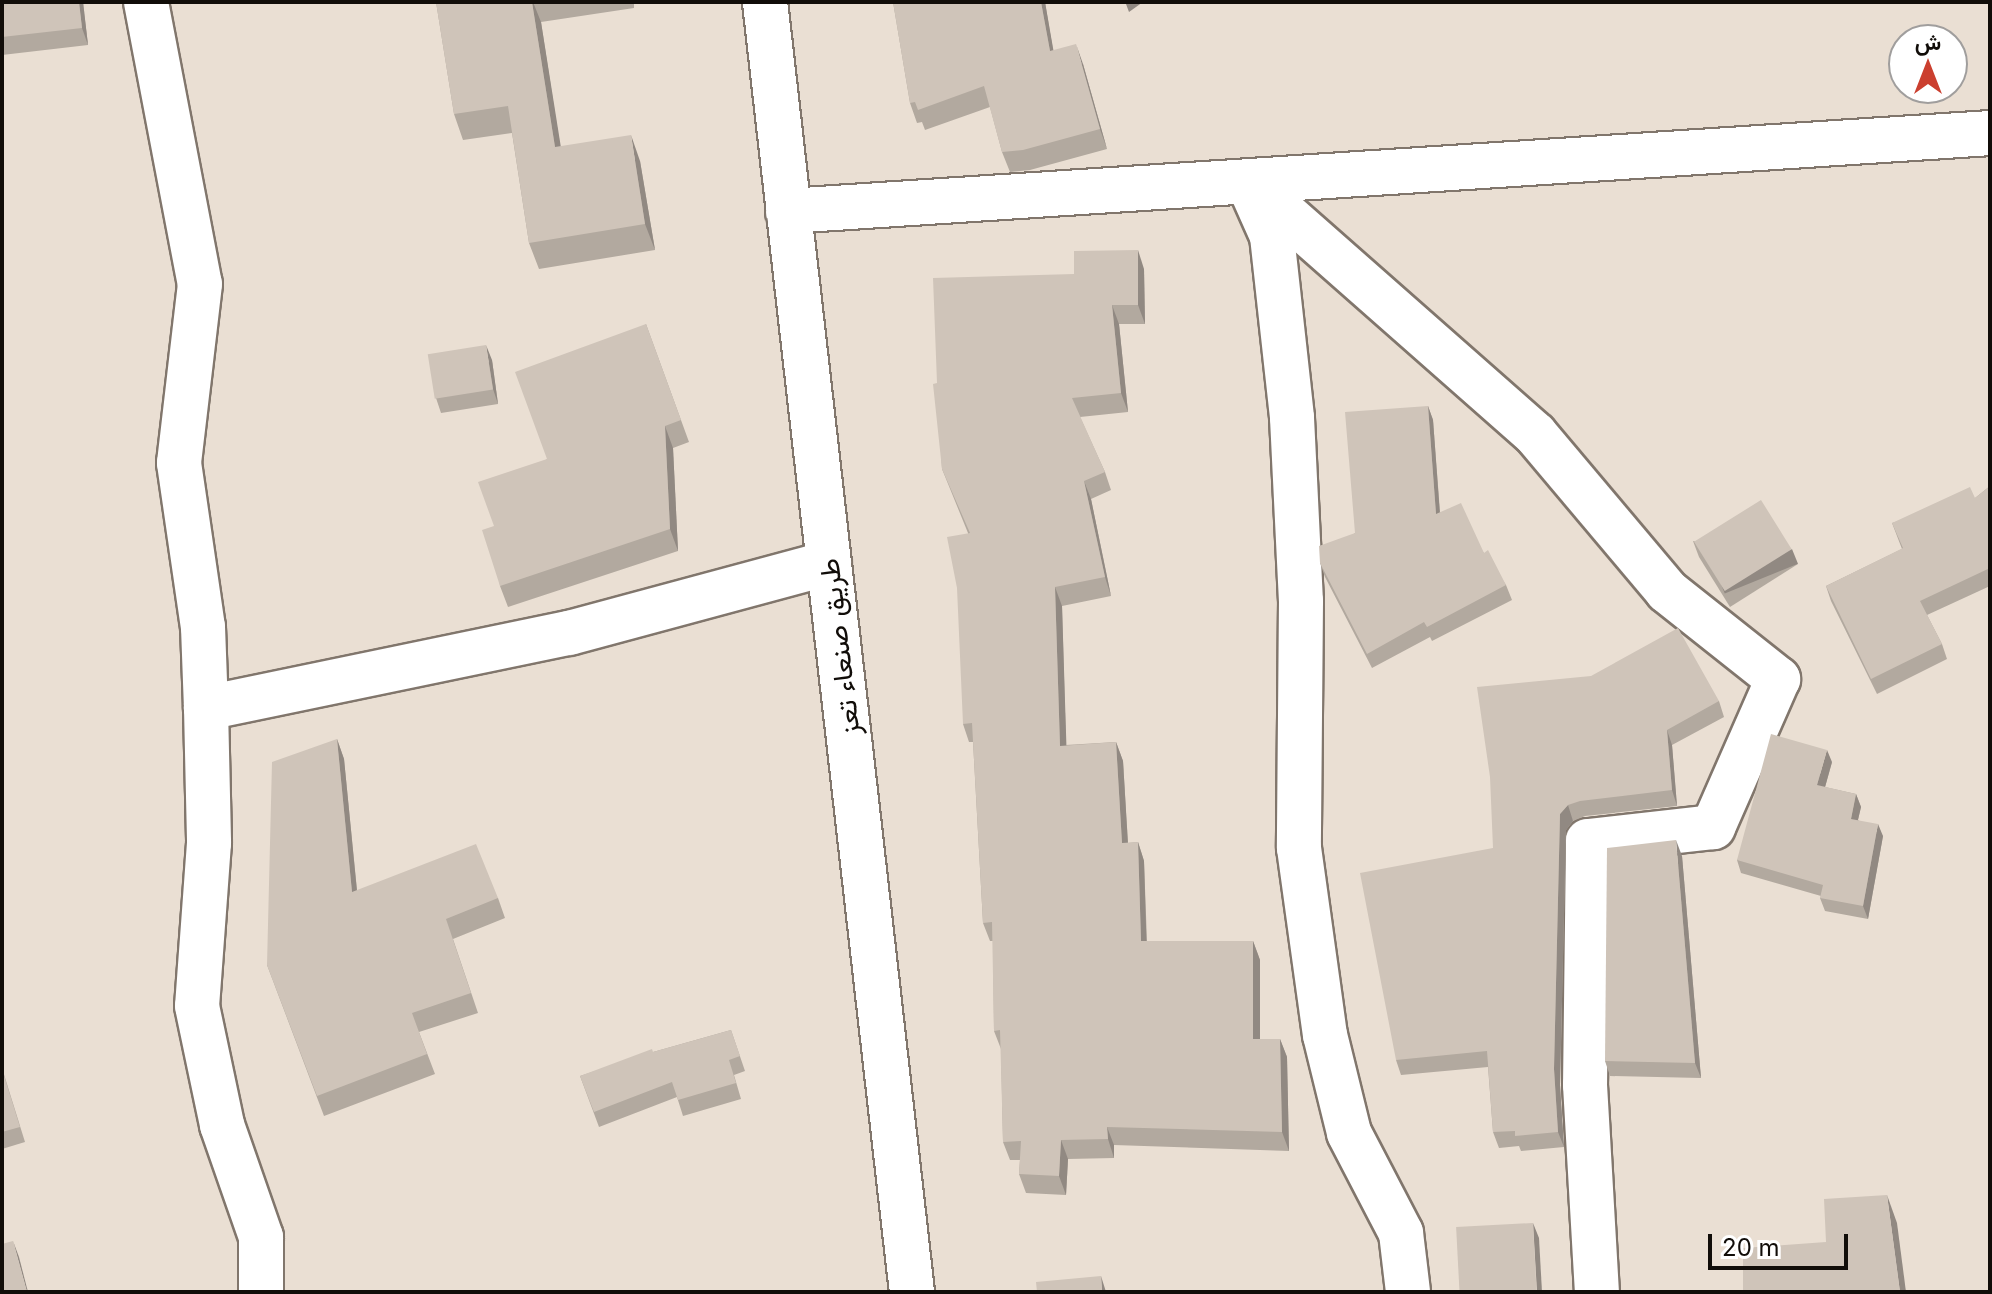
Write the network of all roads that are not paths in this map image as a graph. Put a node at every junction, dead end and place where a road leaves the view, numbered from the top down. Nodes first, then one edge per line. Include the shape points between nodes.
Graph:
1 (146, 2) edge
2 (765, 2) edge
3 (1990, 133) edge
4 (1248, 181) junction
5 (788, 211) junction
6 (829, 563) junction
7 (206, 708) junction
8 (261, 1292) edge
9 (912, 1292) edge
10 (1408, 1292) edge
11 (1597, 1292) edge

1 - 7 main road via 200,284 179,463 203,627
2 - 5 main road, طريق صنعاء تعز
3 - 4 main road
4 - 5 main road
4 - 10 main road via 1272,236 1292,418 1301,601 1299,848 1325,1035 1349,1133 1401,1233
4 - 11 main road via 1535,434 1667,591 1778,679 1713,827 1588,841 1585,1085
5 - 6 main road, طريق صنعاء تعز
6 - 7 main road via 569,633
6 - 9 main road, طريق صنعاء تعز
7 - 8 main road via 209,843 197,1006 222,1125 261,1237

